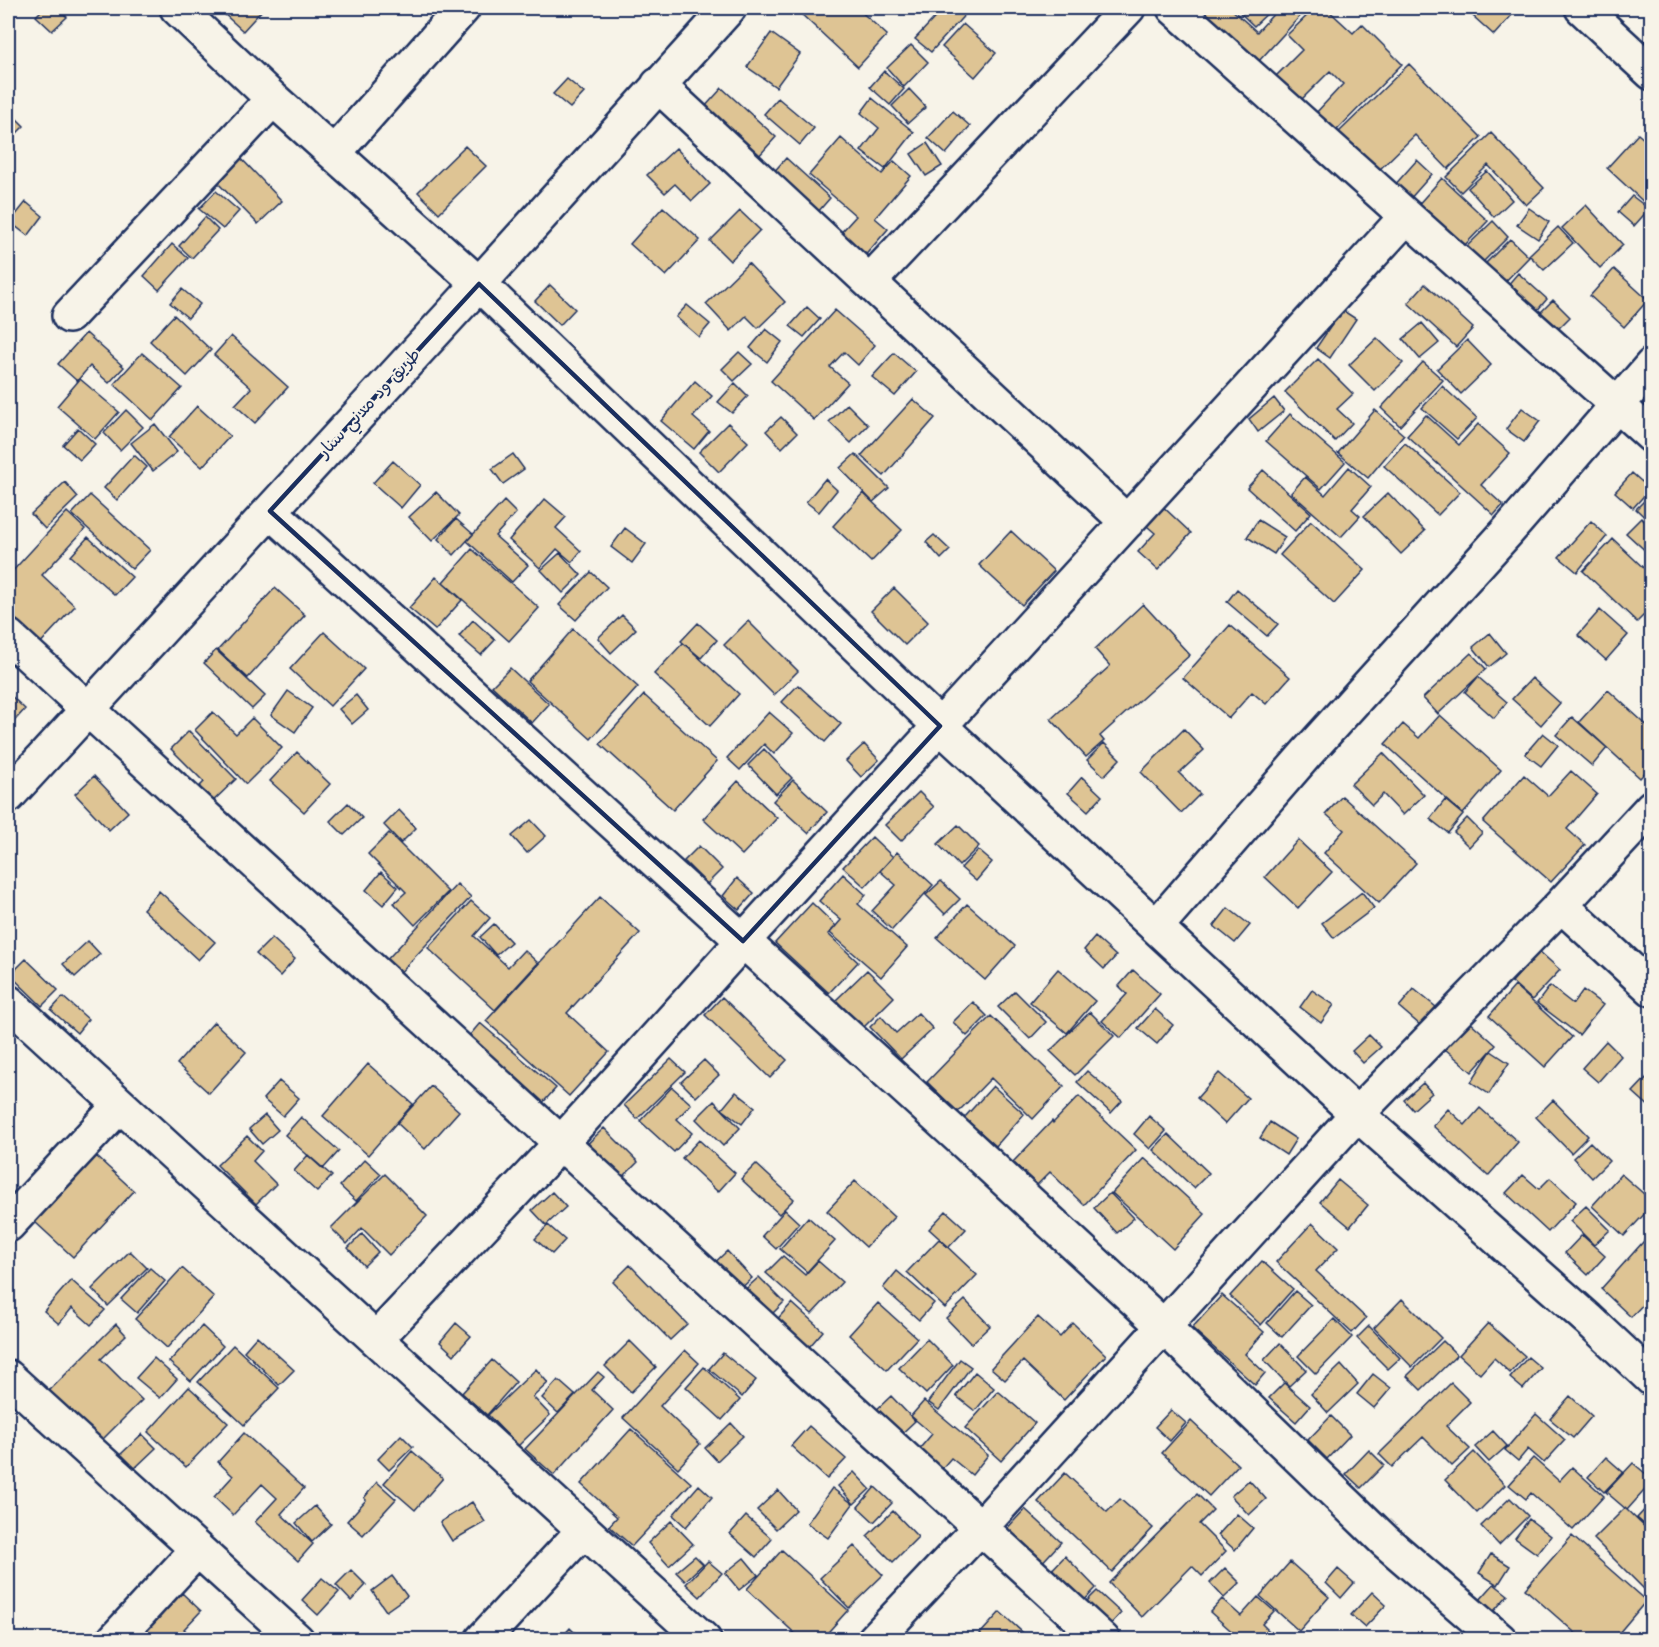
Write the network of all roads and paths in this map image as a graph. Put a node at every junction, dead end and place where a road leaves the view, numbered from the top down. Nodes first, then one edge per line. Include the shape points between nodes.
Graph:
1 (463, 8) edge
2 (729, 8) edge
3 (1128, 8) edge
4 (1174, 8) edge
5 (1582, 8) edge
6 (192, 13) edge
7 (1652, 73) edge
8 (658, 85) junction
9 (273, 99) junction
10 (334, 153) junction
11 (1406, 217) junction
12 (870, 281) junction
13 (479, 284) junction
14 (69, 316) dead end
15 (1652, 365) edge
16 (1617, 404) junction
17 (1652, 436) edge
18 (270, 511) junction
19 (1127, 522) junction
20 (8, 636) edge
21 (88, 709) junction
22 (940, 726) junction
23 (8, 796) edge
24 (1652, 807) edge
25 (1561, 905) junction
26 (1156, 927) junction
27 (743, 941) junction
28 (1652, 989) edge
29 (8, 1002) edge
30 (120, 1105) junction
31 (1357, 1114) junction
32 (562, 1142) junction
33 (8, 1225) edge
34 (1163, 1326) junction
35 (376, 1339) junction
36 (8, 1377) edge
37 (1652, 1379) edge
38 (980, 1528) junction
39 (584, 1530) junction
40 (197, 1550) junction
41 (114, 1640) edge
42 (297, 1640) edge
43 (483, 1640) edge
44 (704, 1640) edge
45 (874, 1640) edge
46 (1104, 1640) edge
47 (1500, 1640) edge

1 - 10 street
2 - 8 street, طريق ود مدني سنار
3 - 12 street
4 - 11 street
5 - 7 street
6 - 9 street
8 - 12 street
8 - 13 street, طريق ود مدني سنار
9 - 10 street
9 - 14 street
10 - 13 street
11 - 16 street
11 - 19 street
12 - 19 street
13 - 18 street, طريق ود مدني سنار
13 - 22 street
15 - 16 street
16 - 17 street
16 - 26 street
18 - 21 street, طريق ود مدني سنار
18 - 27 street
19 - 22 street
20 - 21 street
21 - 23 street, طريق ود مدني سنار
21 - 32 street
22 - 26 street
22 - 27 street
24 - 25 street
25 - 28 street
25 - 31 street
26 - 31 street
27 - 32 street
27 - 34 street
29 - 30 street
30 - 33 street
30 - 35 street
31 - 34 street
31 - 37 street
32 - 35 street
32 - 38 street
34 - 38 street
34 - 47 street via 1385,1541
35 - 39 street
36 - 40 street
38 - 45 street
38 - 46 street
39 - 43 street
39 - 44 street
40 - 41 street
40 - 42 street

